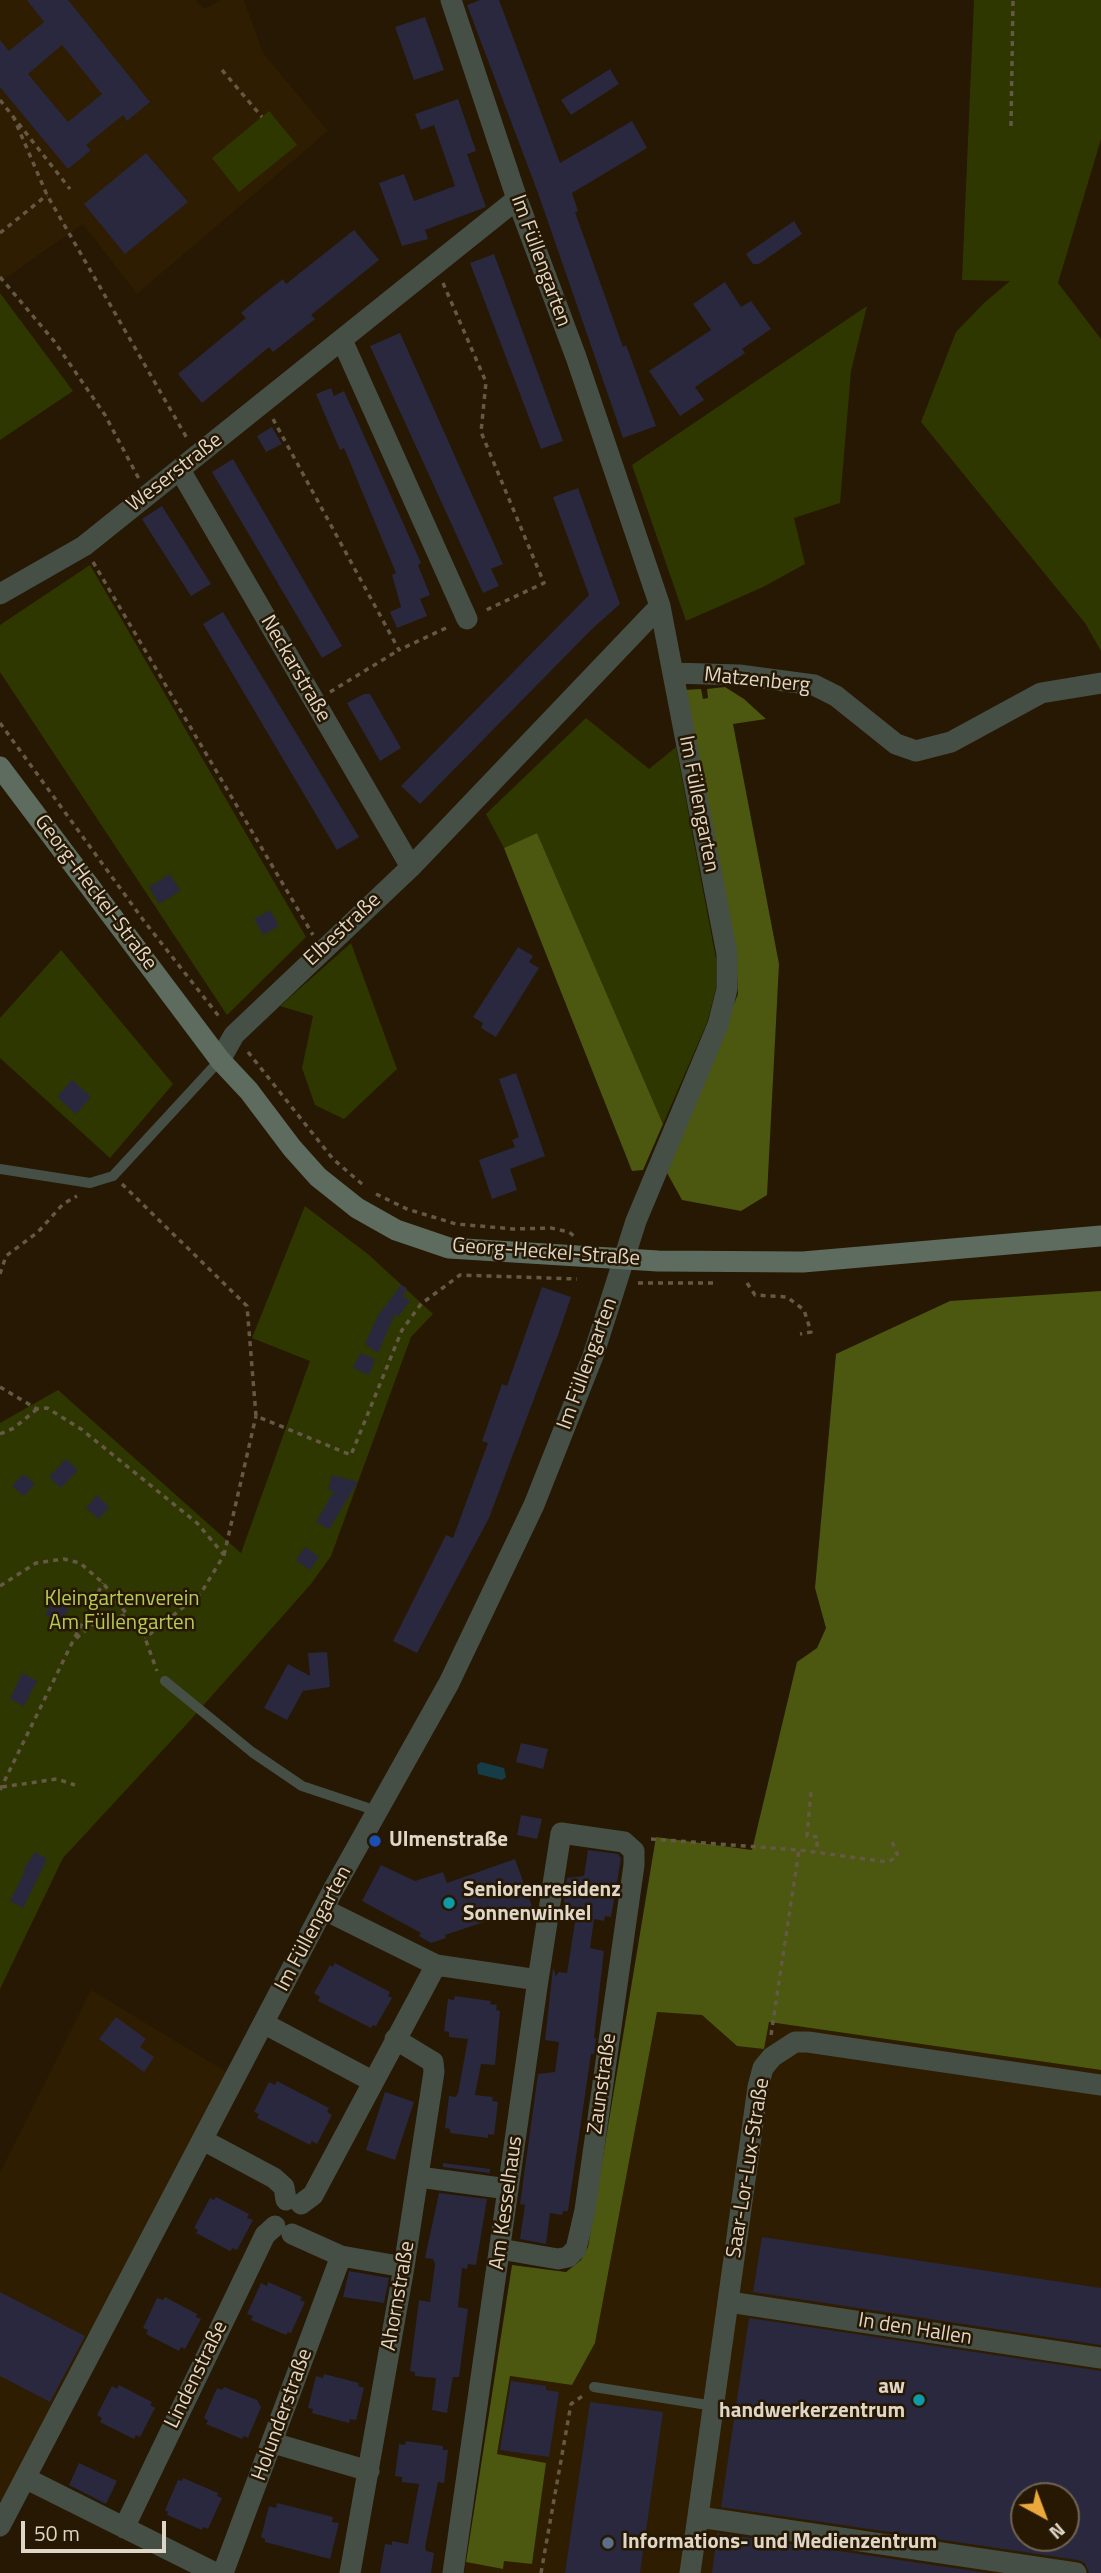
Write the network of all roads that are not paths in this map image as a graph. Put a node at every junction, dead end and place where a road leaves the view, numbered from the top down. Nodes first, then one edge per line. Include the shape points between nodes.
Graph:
1 (451, 0) edge
2 (517, 199) junction
3 (342, 340) junction
4 (180, 470) junction
5 (0, 594) edge
6 (660, 607) junction
7 (467, 619) dead end
8 (673, 673) junction
9 (1101, 683) edge
10 (0, 766) edge
11 (411, 867) junction
12 (220, 1060) junction
13 (0, 1169) edge
14 (1101, 1236) edge
15 (626, 1259) junction
16 (165, 1681) road end
17 (377, 1811) junction
18 (561, 1833) joint
19 (323, 1909) junction
20 (436, 1965) junction
21 (538, 1980) junction
22 (265, 2024) junction
23 (395, 2039) junction
24 (372, 2081) junction
25 (1101, 2085) edge
26 (202, 2140) junction
27 (419, 2177) junction
28 (508, 2189) junction
29 (294, 2202) junction
30 (283, 2230) junction
31 (500, 2249) junction
32 (341, 2256) junction
33 (404, 2267) junction
34 (729, 2302) junction
35 (1101, 2358) edge
36 (594, 2387) road end
37 (714, 2406) junction
38 (273, 2443) junction
39 (369, 2471) junction
40 (25, 2478) junction
41 (7, 2498) edge
42 (699, 2517) junction
43 (0, 2526) edge
44 (124, 2528) junction
45 (212, 2572) edge
46 (350, 2573) edge
47 (453, 2573) edge
48 (690, 2573) edge
49 (1076, 2573) edge

1 - 2 street, Im Füllengarten
2 - 3 street, Weserstraße
2 - 6 street, Im Füllengarten
3 - 4 street, Weserstraße
3 - 7 street
4 - 5 street, Weserstraße via 84,546
4 - 11 street, Neckarstraße
6 - 8 street, Im Füllengarten
6 - 11 street, Elbestraße
8 - 9 street, Matzenberg via 739,675 814,685 836,696 896,744 916,751 951,742 1041,693
8 - 15 street, Im Füllengarten via 727,954 727,989 718,1026 636,1221
10 - 12 street, Georg-Heckel-Straße
11 - 12 street, Elbestraße via 234,1035
12 - 13 lane, Elbestraße via 113,1176 90,1183
12 - 15 street, Georg-Heckel-Straße via 317,1177 396,1230 449,1248
14 - 15 street, Georg-Heckel-Straße via 803,1262
15 - 17 street, Im Füllengarten via 534,1505 449,1684
16 - 17 lane via 302,1786
17 - 19 street, Im Füllengarten
18 - 21 street, Am Kesselhaus
18 - 31 street, Zaunstraße via 624,1842 634,1851 587,2197 576,2249 568,2257
19 - 20 street
19 - 22 street, Im Füllengarten
20 - 21 street
20 - 23 street
21 - 28 street, Am Kesselhaus
22 - 24 street
22 - 26 street, Im Füllengarten
23 - 24 street
23 - 27 street, Ahornstraße via 433,2062
24 - 29 street via 313,2195
25 - 34 street, Saar-Lor-Lux-Straße via 795,2042 772,2057 758,2087
26 - 29 street via 274,2178
26 - 40 street, Im Füllengarten
27 - 28 street
27 - 33 street, Ahornstraße
28 - 31 street, Am Kesselhaus
29 - 30 street via 274,2210
29 - 30 street via 306,2212 306,2222 301,2230
30 - 32 street
30 - 44 street, Lindenstraße via 265,2235
31 - 47 street, Am Kesselhaus
32 - 33 street
32 - 38 street, Holunderstraße
33 - 39 street, Ahornstraße
34 - 35 street, In den Hallen
34 - 37 street, Saar-Lor-Lux-Straße
36 - 37 lane
37 - 42 street, Saar-Lor-Lux-Straße
38 - 39 street
38 - 45 street, Holunderstraße
39 - 46 street, Ahornstraße
40 - 41 street, Im Füllengarten
40 - 44 street
41 - 43 street, Im Füllengarten
42 - 48 street, Saar-Lor-Lux-Straße
42 - 49 street
44 - 45 street

